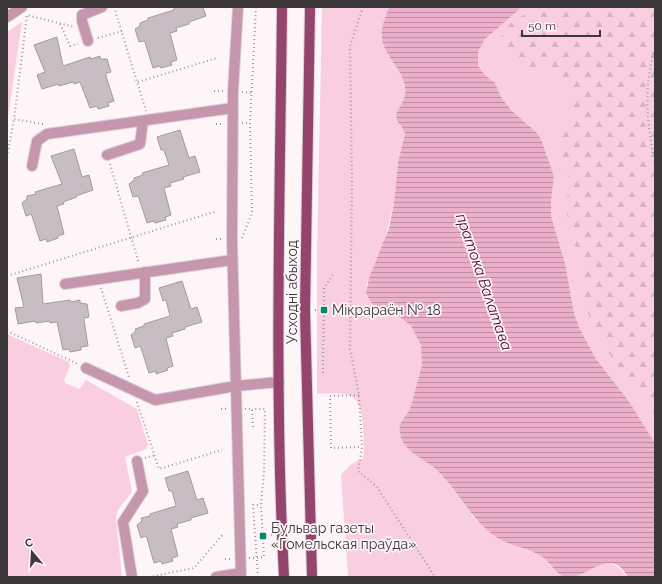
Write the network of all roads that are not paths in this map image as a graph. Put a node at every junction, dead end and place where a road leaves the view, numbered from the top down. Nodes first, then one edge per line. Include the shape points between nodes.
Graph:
1 (22, 7) edge
2 (102, 7) edge
3 (238, 7) edge
4 (282, 7) edge
5 (310, 7) edge
6 (7, 17) edge
7 (88, 41) dead end
8 (233, 108) junction
9 (146, 121) junction
10 (107, 155) road end
11 (32, 166) dead end
12 (232, 260) junction
13 (143, 272) junction
14 (65, 284) dead end
15 (121, 306) dead end
16 (86, 368) road end
17 (279, 382) junction
18 (236, 386) junction
19 (137, 461) dead end
20 (241, 575) edge
21 (132, 577) edge
22 (216, 577) edge
23 (284, 577) edge
24 (312, 577) edge

1 - 6 street
2 - 7 street via 82,15
3 - 8 street
4 - 17 main road, Усходні абыход via 278,239
5 - 24 main road, Усходні абыход via 305,311
8 - 9 street
8 - 12 street
9 - 10 street via 140,144
9 - 11 street via 44,135 36,141
12 - 13 street
12 - 18 street
13 - 14 street
13 - 15 street via 145,299
16 - 18 street via 155,400
17 - 18 street
17 - 23 main road, Усходні абыход
18 - 20 street
19 - 21 street via 143,491 123,522
20 - 22 street

